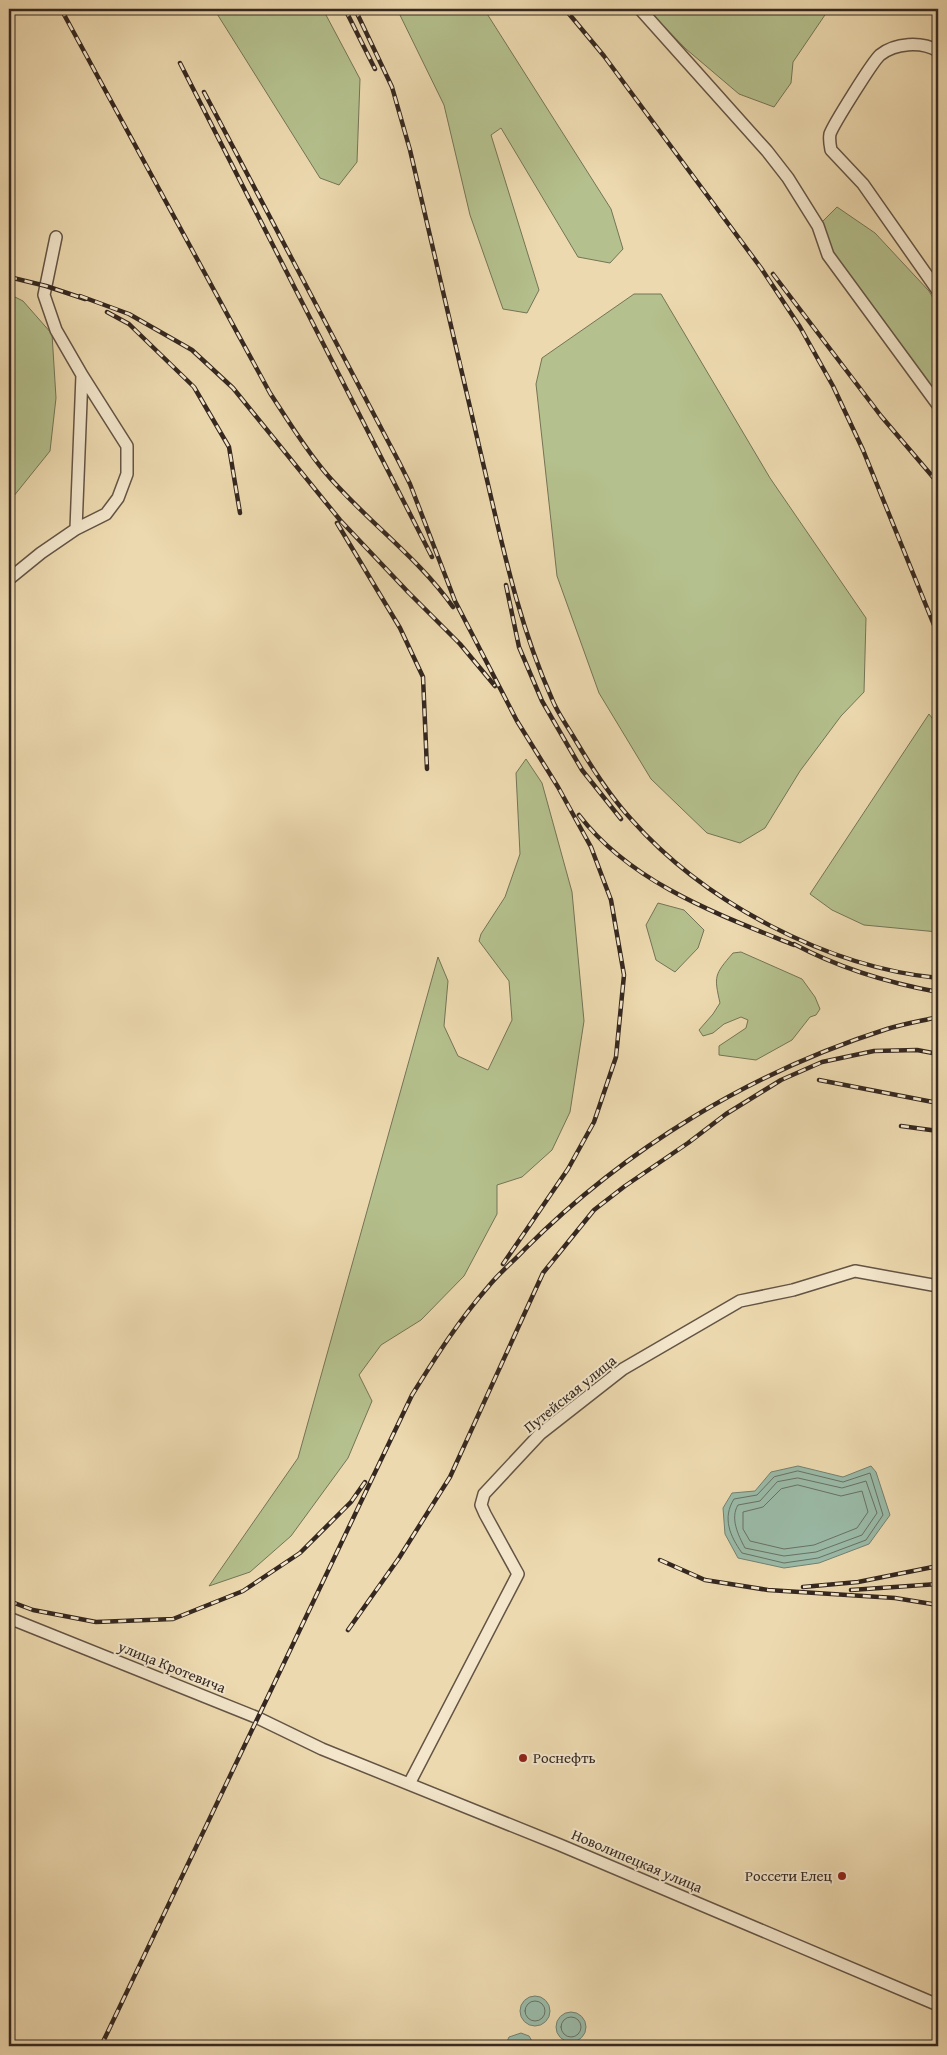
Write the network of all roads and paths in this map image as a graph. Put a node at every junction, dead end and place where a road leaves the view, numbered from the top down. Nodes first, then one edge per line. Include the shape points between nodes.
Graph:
1 (640, 9) edge
2 (938, 51) edge
3 (56, 237) dead end
4 (938, 291) edge
5 (82, 375) junction
6 (938, 405) edge
7 (76, 529) junction
8 (9, 580) edge
9 (938, 1286) edge
10 (9, 1618) edge
11 (322, 1749) joint
12 (409, 1784) junction
13 (938, 2005) edge

1 - 6 street via 768,151 818,226 828,254
2 - 4 street via 902,44 879,56 830,135 831,150 863,184
3 - 5 street via 44,295 56,330
5 - 7 street
5 - 7 street via 127,446 127,474 118,498 106,514
7 - 8 street
9 - 12 street, Путейская улица via 855,1271 793,1290 740,1301 623,1369 540,1434 484,1494 481,1505 518,1574
10 - 11 street, улица Кротевича via 258,1718
11 - 12 street, Новолипецкая улица
12 - 13 street, Новолипецкая улица

